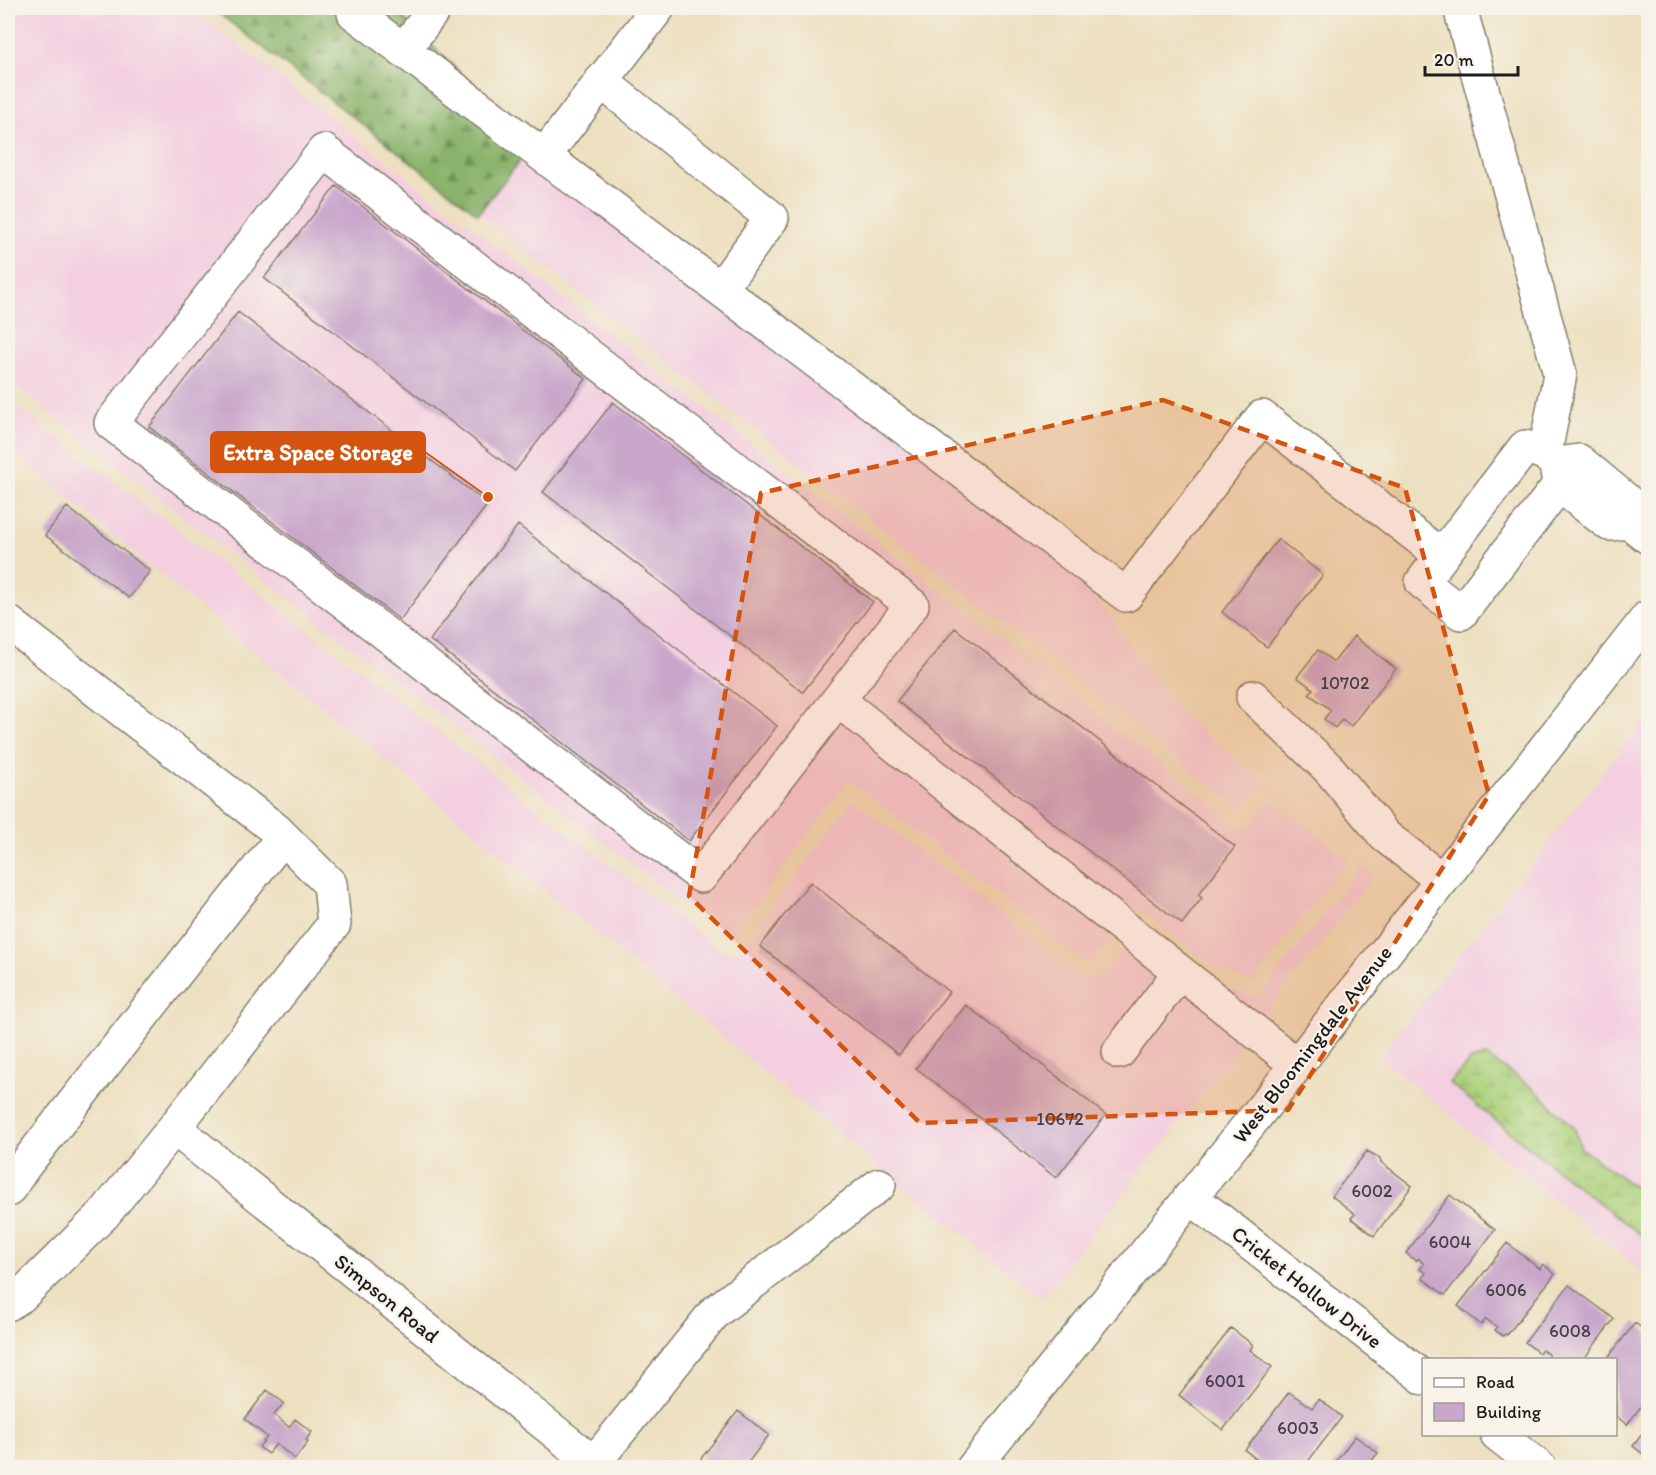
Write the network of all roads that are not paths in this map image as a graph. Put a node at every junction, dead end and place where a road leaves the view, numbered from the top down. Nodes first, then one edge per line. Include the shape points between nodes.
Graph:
1 (356, 8) edge
2 (435, 8) edge
3 (657, 8) edge
4 (1460, 8) edge
5 (403, 51) junction
6 (601, 81) junction
7 (544, 156) junction
8 (720, 289) junction
9 (1553, 467) junction
10 (1639, 529) edge
11 (1442, 556) junction
12 (1648, 617) edge
13 (8, 622) edge
14 (1252, 697) dead end
15 (838, 700) junction
16 (283, 837) junction
17 (1442, 880) junction
18 (1180, 972) junction
19 (1119, 1052) dead end
20 (1297, 1065) junction
21 (174, 1128) junction
22 (879, 1185) dead end
23 (8, 1190) edge
24 (1190, 1197) junction
25 (12, 1290) edge
26 (1422, 1376) edge
27 (1500, 1436) edge
28 (597, 1465) edge
29 (973, 1467) edge
30 (1540, 1467) edge

1 - 5 street via 354,13
2 - 5 street
3 - 6 street
4 - 9 street via 1560,374
5 - 7 street
6 - 7 street
6 - 8 street via 772,218
7 - 8 street
8 - 11 street via 1126,595 1262,417
9 - 10 street via 1579,461 1626,500
9 - 11 street via 1525,447
9 - 11 street via 1461,613 1422,582
12 - 17 street, West Bloomingdale Avenue
13 - 16 street
14 - 17 street via 1329,770 1385,836
15 - 15 street via 912,605 324,151 111,423 701,876
15 - 18 street
16 - 21 street via 330,884 334,924
16 - 23 street
17 - 20 street, West Bloomingdale Avenue
18 - 19 street
18 - 20 street
20 - 24 street, West Bloomingdale Avenue
21 - 25 street via 104,1214
21 - 28 street, Simpson Road
22 - 28 street via 715,1312
24 - 26 street, Cricket Hollow Drive
24 - 29 street, West Bloomingdale Avenue
27 - 30 street

